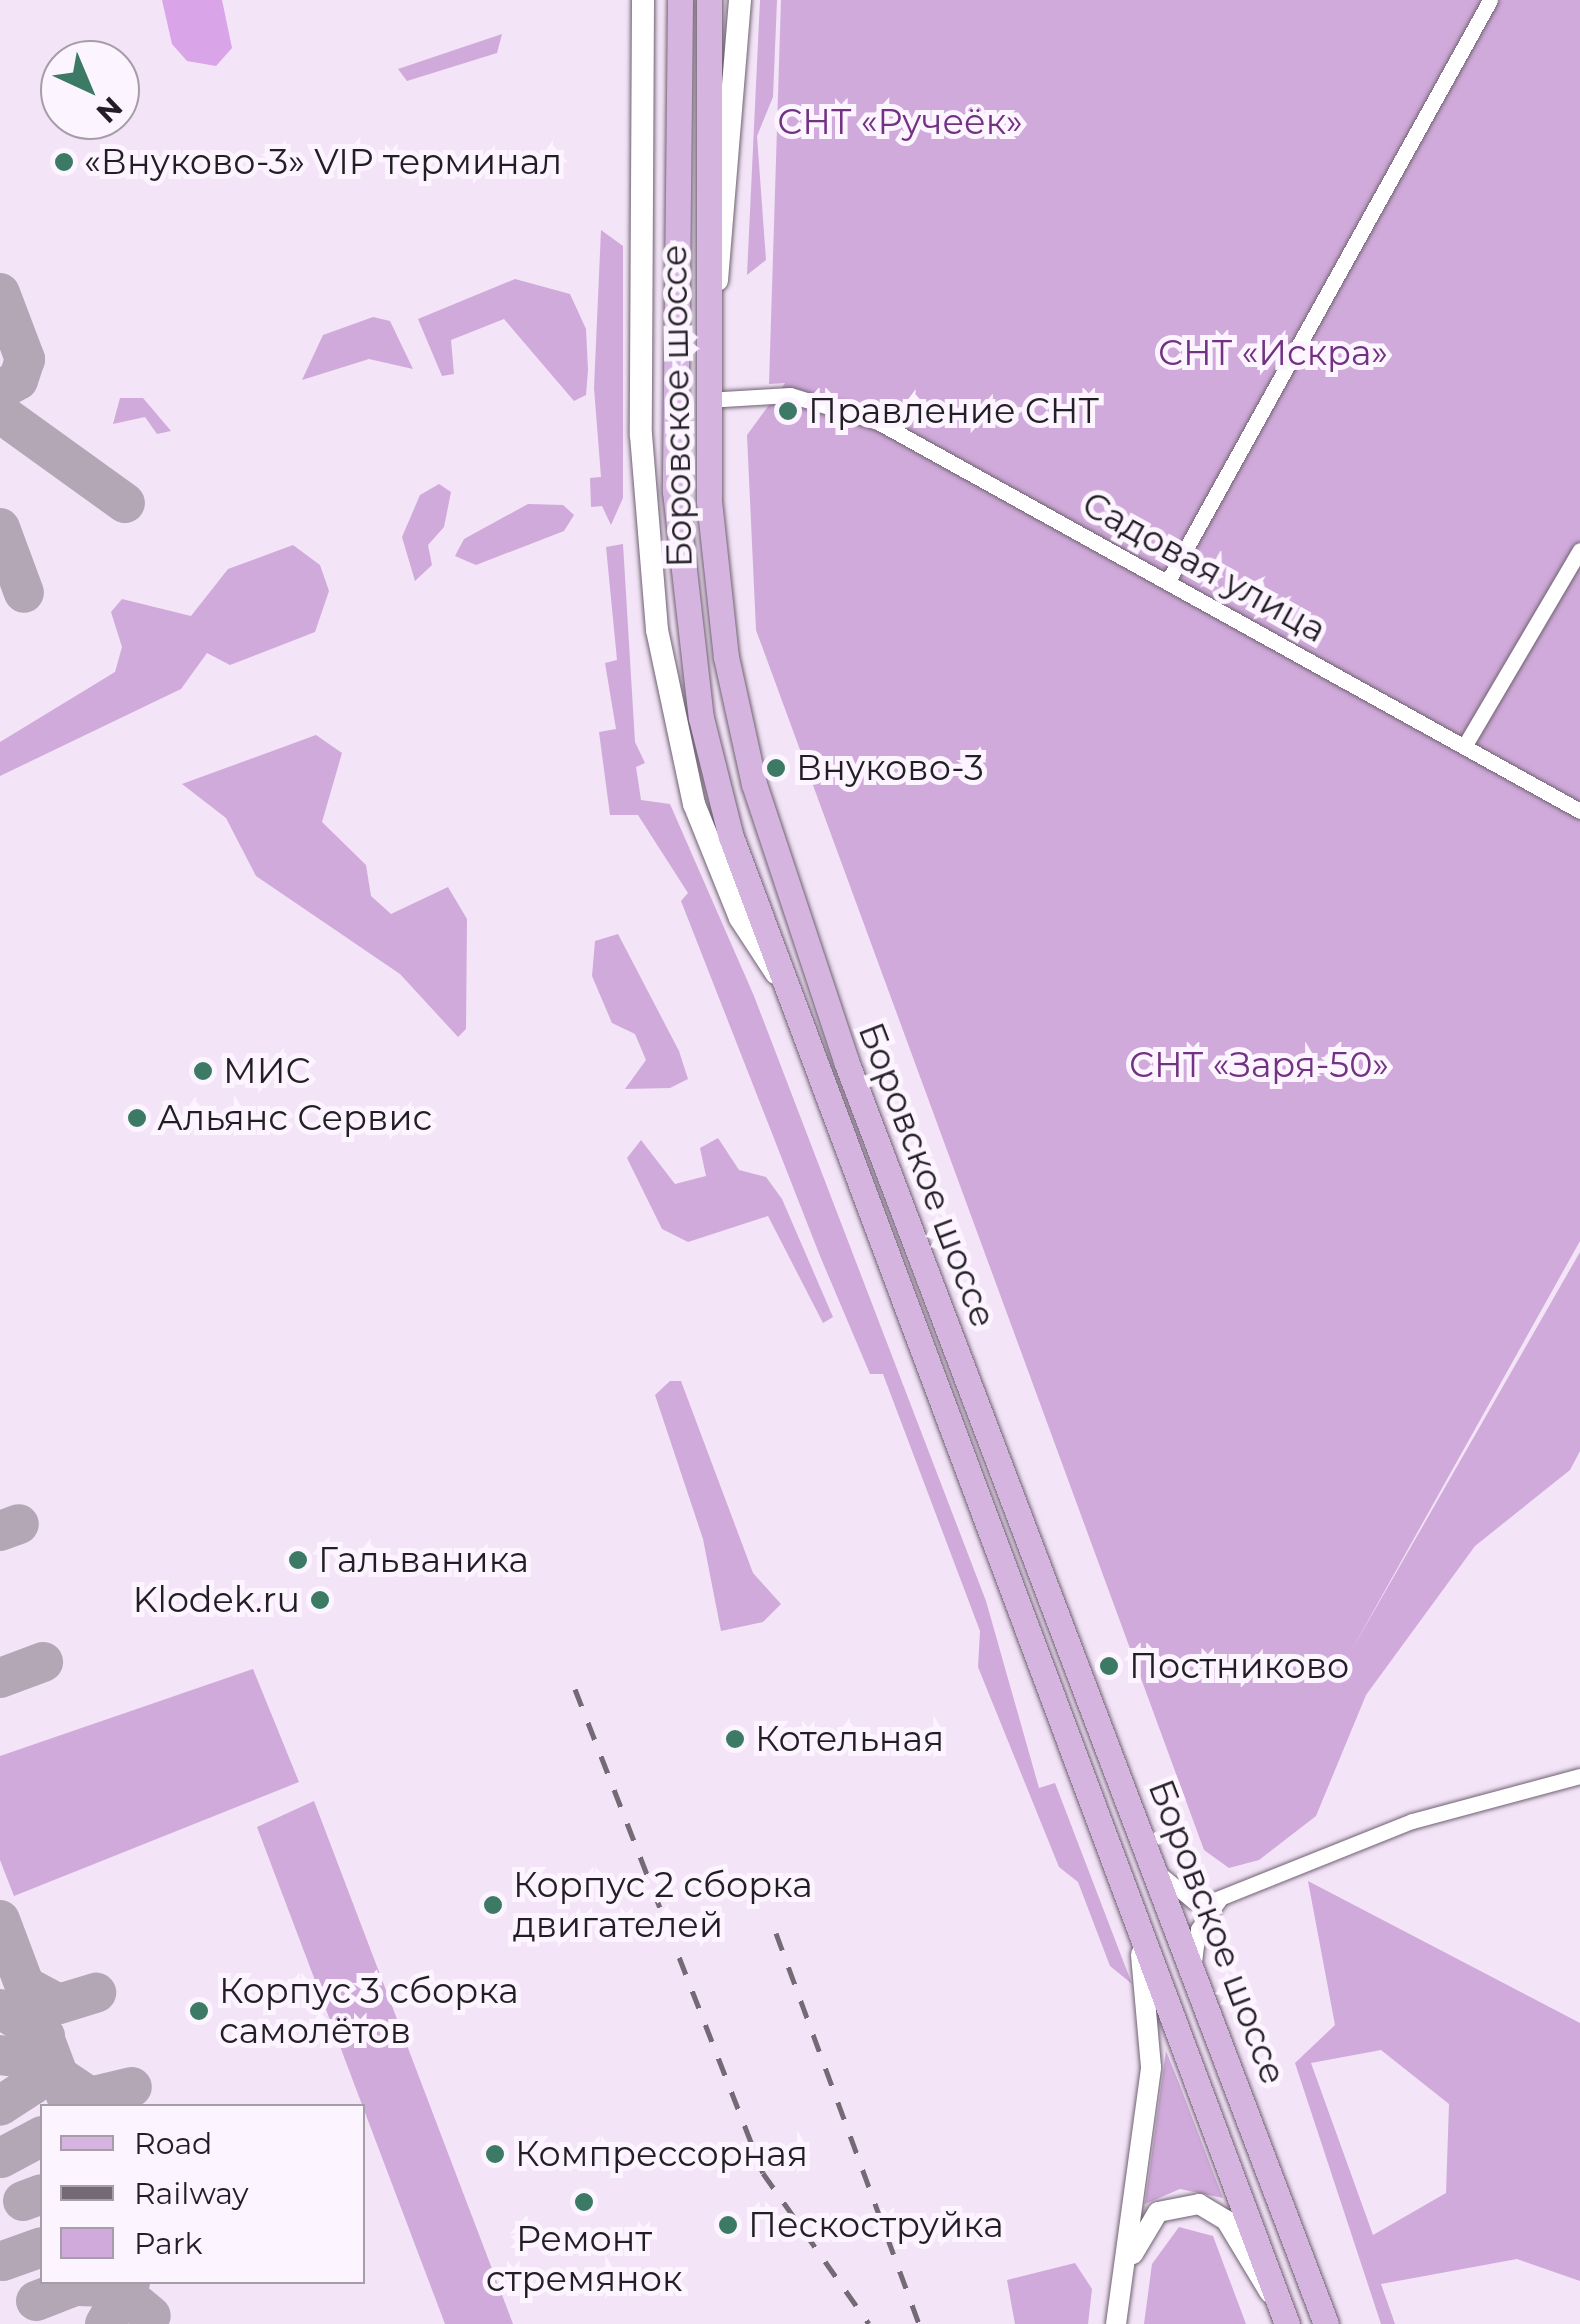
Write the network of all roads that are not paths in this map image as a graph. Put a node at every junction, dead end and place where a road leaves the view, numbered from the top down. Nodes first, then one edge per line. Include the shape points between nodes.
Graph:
1 (643, 0) edge
2 (680, 0) edge
3 (709, 0) edge
4 (740, 0) edge
5 (1490, 0) edge
6 (707, 329) junction
7 (706, 400) junction
8 (1580, 550) edge
9 (1168, 580) junction
10 (1465, 745) junction
11 (1580, 812) edge
12 (776, 972) junction
13 (1580, 1776) edge
14 (1158, 1871) junction
15 (1220, 1899) junction
16 (1136, 1920) junction
17 (1194, 1966) junction
18 (1117, 2314) edge
19 (1284, 2316) edge
20 (1326, 2324) edge

1 - 12 main road via 646,528 686,781 740,918
2 - 12 main road, Боровское шоссе via 674,427 682,588 706,740
3 - 6 main road, Боровское шоссе
4 - 6 main road
5 - 9 street
6 - 7 main road, Боровское шоссе
7 - 9 street, Садовая улица via 790,395 878,422
7 - 14 main road, Боровское шоссе via 726,657 776,858
8 - 10 street
9 - 10 street, Садовая улица
10 - 11 street, Садовая улица
12 - 16 main road, Боровское шоссе
13 - 15 street via 1412,1821
14 - 15 street via 1193,1901
14 - 17 main road, Боровское шоссе
15 - 17 street via 1196,1934
16 - 18 street via 1151,2067
16 - 19 main road, Боровское шоссе
17 - 20 main road, Боровское шоссе
18 - 19 street via 1145,2224 1167,2206 1194,2203 1226,2220

